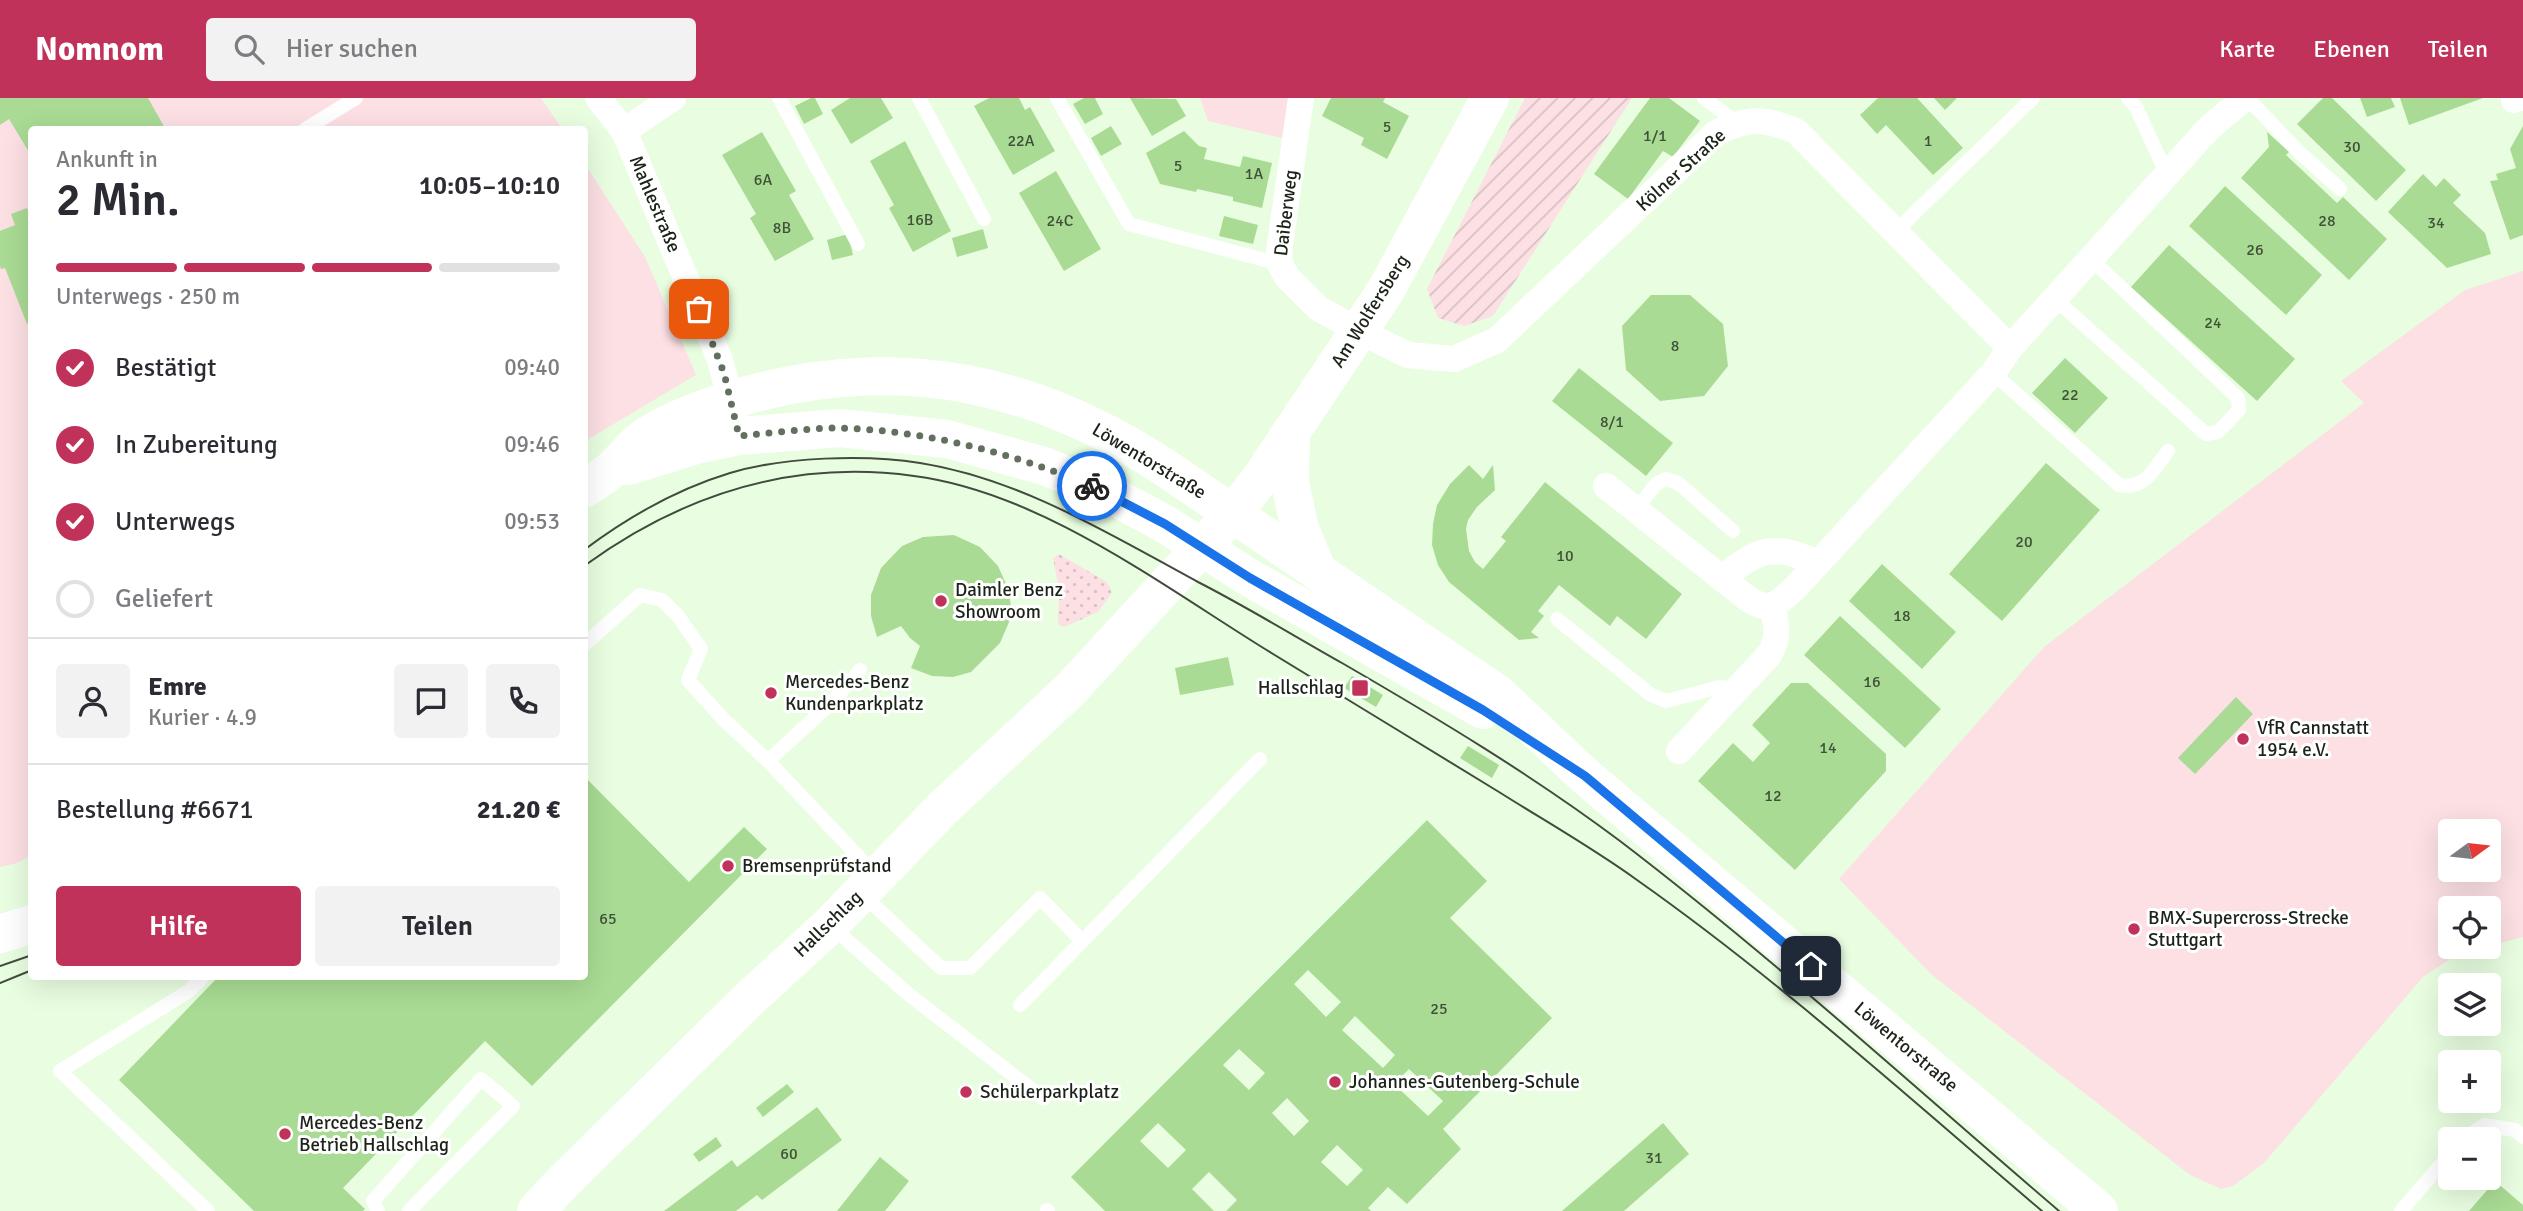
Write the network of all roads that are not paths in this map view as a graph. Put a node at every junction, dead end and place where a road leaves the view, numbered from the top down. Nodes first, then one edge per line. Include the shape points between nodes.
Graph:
1 (356, 98) edge
2 (598, 98) edge
3 (673, 98) edge
4 (779, 98) edge
5 (919, 98) edge
6 (1057, 98) edge
7 (1301, 98) edge
8 (1490, 98) edge
9 (1704, 98) edge
10 (2033, 98) edge
11 (2128, 98) edge
12 (2246, 98) edge
13 (2514, 98) edge
14 (2519, 98) edge
15 (1737, 122) junction
16 (310, 126) edge
17 (624, 131) junction
18 (2167, 175) junction
19 (2340, 189) dead end
20 (984, 219) dead end
21 (1895, 232) junction
22 (858, 244) dead end
23 (2091, 258) junction
24 (1280, 264) junction
25 (2055, 299) junction
26 (1359, 331) junction
27 (2010, 348) junction
28 (1993, 373) junction
29 (731, 399) junction
30 (1291, 432) junction
31 (739, 436) junction
32 (2168, 451) dead end
33 (597, 480) edge
34 (1606, 486) dead end
35 (1636, 510) junction
36 (1233, 513) junction
37 (1733, 531) dead end
38 (1203, 548) junction
39 (1817, 563) junction
40 (1318, 572) junction
41 (1722, 579) junction
42 (1771, 606) junction
43 (1557, 619) dead end
44 (588, 642) edge
45 (860, 670) dead end
46 (1737, 690) junction
47 (1679, 751) dead end
48 (1260, 759) dead end
49 (768, 761) junction
50 (1585, 776) junction
51 (869, 884) junction
52 (28, 925) edge
53 (830, 925) junction
54 (0, 934) edge
55 (1082, 941) junction
56 (200, 980) edge
57 (1020, 1004) dead end
58 (1044, 1099) dead end
59 (2501, 1128) edge
60 (2523, 1138) edge
61 (2438, 1168) edge
62 (208, 1211) edge
63 (377, 1211) edge
64 (409, 1211) edge
65 (536, 1211) edge
66 (2099, 1211) edge
67 (2401, 1211) edge

1 - 16 lane
2 - 17 street, Mahlestraße
3 - 17 street
4 - 22 lane
5 - 20 lane
6 - 24 lane via 1129,223
7 - 24 street, Daiberweg
8 - 26 main road, Am Wolfersberg
9 - 15 lane
10 - 21 lane
11 - 18 lane
12 - 18 street via 2209,128
12 - 19 lane
13 - 14 street
15 - 21 street, Kölner Straße via 1770,121 1796,131
15 - 26 street, Kölner Straße via 1716,133 1497,340 1454,359 1408,355
17 - 29 street, Mahlestraße via 720,360
18 - 23 street
21 - 27 street, Kölner Straße
23 - 25 street
23 - 25 lane via 2238,398 2239,410 2218,432 2206,434
24 - 26 street, Daiberweg via 1318,308
25 - 27 street
26 - 30 main road, Am Wolfersberg
27 - 28 street
28 - 32 lane via 2119,485 2139,485
28 - 39 street
29 - 31 street, Mahlestraße
29 - 33 main road, Löwentorstraße via 644,438
29 - 36 main road, Löwentorstraße via 795,383 861,376 941,379 1003,391 1061,410 1124,441
30 - 36 main road, Am Wolfersberg
30 - 40 main road via 1290,483 1300,529
31 - 33 main road, Löwentorstraße via 696,445
31 - 38 main road, Löwentorstraße via 840,428 947,439 1044,466 1096,487
34 - 35 street
35 - 37 lane via 1656,484 1666,479 1678,483
35 - 41 street
36 - 38 main road, Hallschlag
36 - 40 main road, Löwentorstraße
38 - 50 main road, Löwentorstraße via 1483,710
38 - 51 main road, Hallschlag via 1070,690
39 - 41 street via 1780,550 1755,553
39 - 42 street
40 - 50 main road, Löwentorstraße via 1499,694
41 - 42 street via 1756,604
42 - 46 street via 1776,643
43 - 46 lane via 1651,695 1666,701 1720,687
44 - 49 lane via 640,596 662,600 701,649 688,680
45 - 49 lane
46 - 47 street
48 - 55 lane
49 - 51 lane
50 - 66 main road, Löwentorstraße
51 - 53 main road, Hallschlag
51 - 55 lane via 941,968 970,968 1040,898
52 - 54 main road
53 - 58 lane via 907,993
53 - 65 main road, Hallschlag
55 - 57 lane
56 - 62 lane via 60,1071
59 - 60 lane via 2515,1130
61 - 67 lane
63 - 64 lane via 373,1201 481,1079 513,1106

